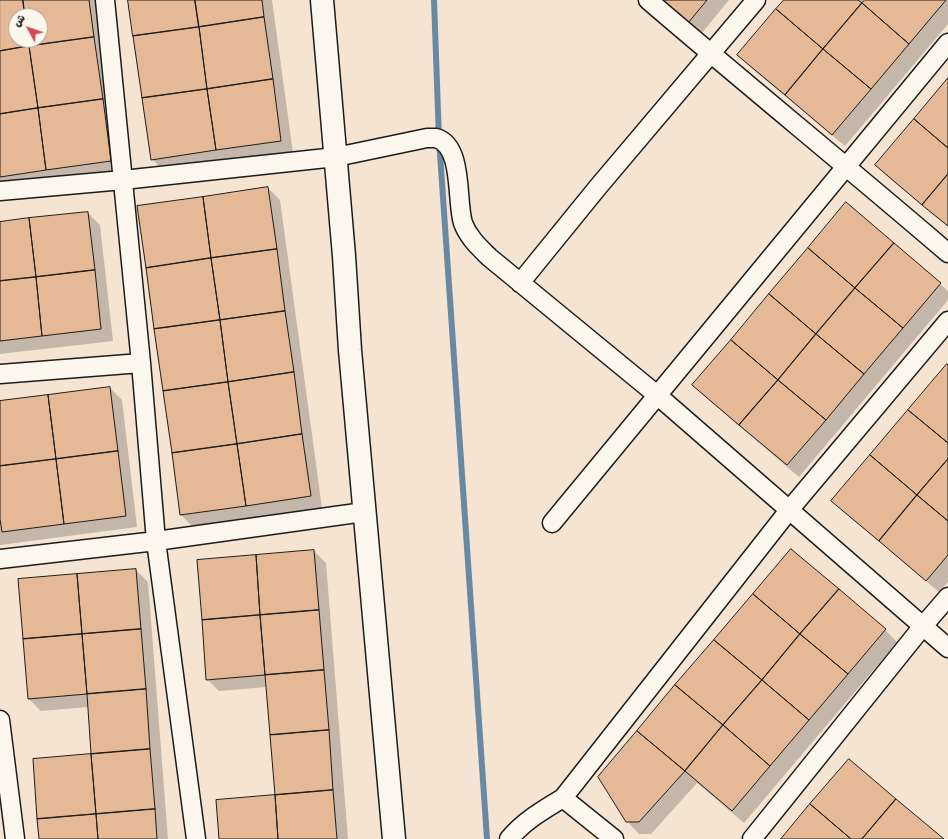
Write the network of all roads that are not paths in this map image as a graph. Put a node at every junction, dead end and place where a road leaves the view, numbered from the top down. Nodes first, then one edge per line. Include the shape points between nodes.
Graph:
1 (105, 0) edge
2 (322, 0) edge
3 (648, 0) edge
4 (756, 0) edge
5 (948, 43) edge
6 (711, 54) junction
7 (336, 156) junction
8 (847, 167) junction
9 (123, 180) junction
10 (0, 191) edge
11 (948, 254) edge
12 (520, 283) junction
13 (948, 321) edge
14 (141, 363) junction
15 (0, 374) edge
16 (657, 394) junction
17 (790, 509) junction
18 (364, 512) junction
19 (552, 523) dead end
20 (156, 541) junction
21 (0, 559) edge
22 (948, 597) edge
23 (923, 626) junction
24 (948, 648) edge
25 (0, 720) edge
26 (563, 798) junction
27 (15, 839) edge
28 (196, 839) edge
29 (394, 839) edge
30 (509, 839) edge
31 (614, 839) edge
32 (752, 839) edge

1 - 9 street
2 - 7 main road
3 - 6 street
4 - 6 street
5 - 8 street
6 - 8 street
6 - 12 street
7 - 9 street
7 - 12 street via 427,138 440,140 450,151 455,166 462,221 466,232 489,257
7 - 18 main road
8 - 11 street
8 - 16 street
9 - 10 street
9 - 14 street
12 - 16 street
13 - 17 street
14 - 15 street
14 - 20 street
16 - 17 street
16 - 19 street
17 - 23 street
17 - 26 street
18 - 20 street
18 - 29 main road
20 - 21 street
20 - 28 street
22 - 23 street
23 - 24 street
23 - 32 street
25 - 27 street
26 - 30 street via 518,828
26 - 31 street

